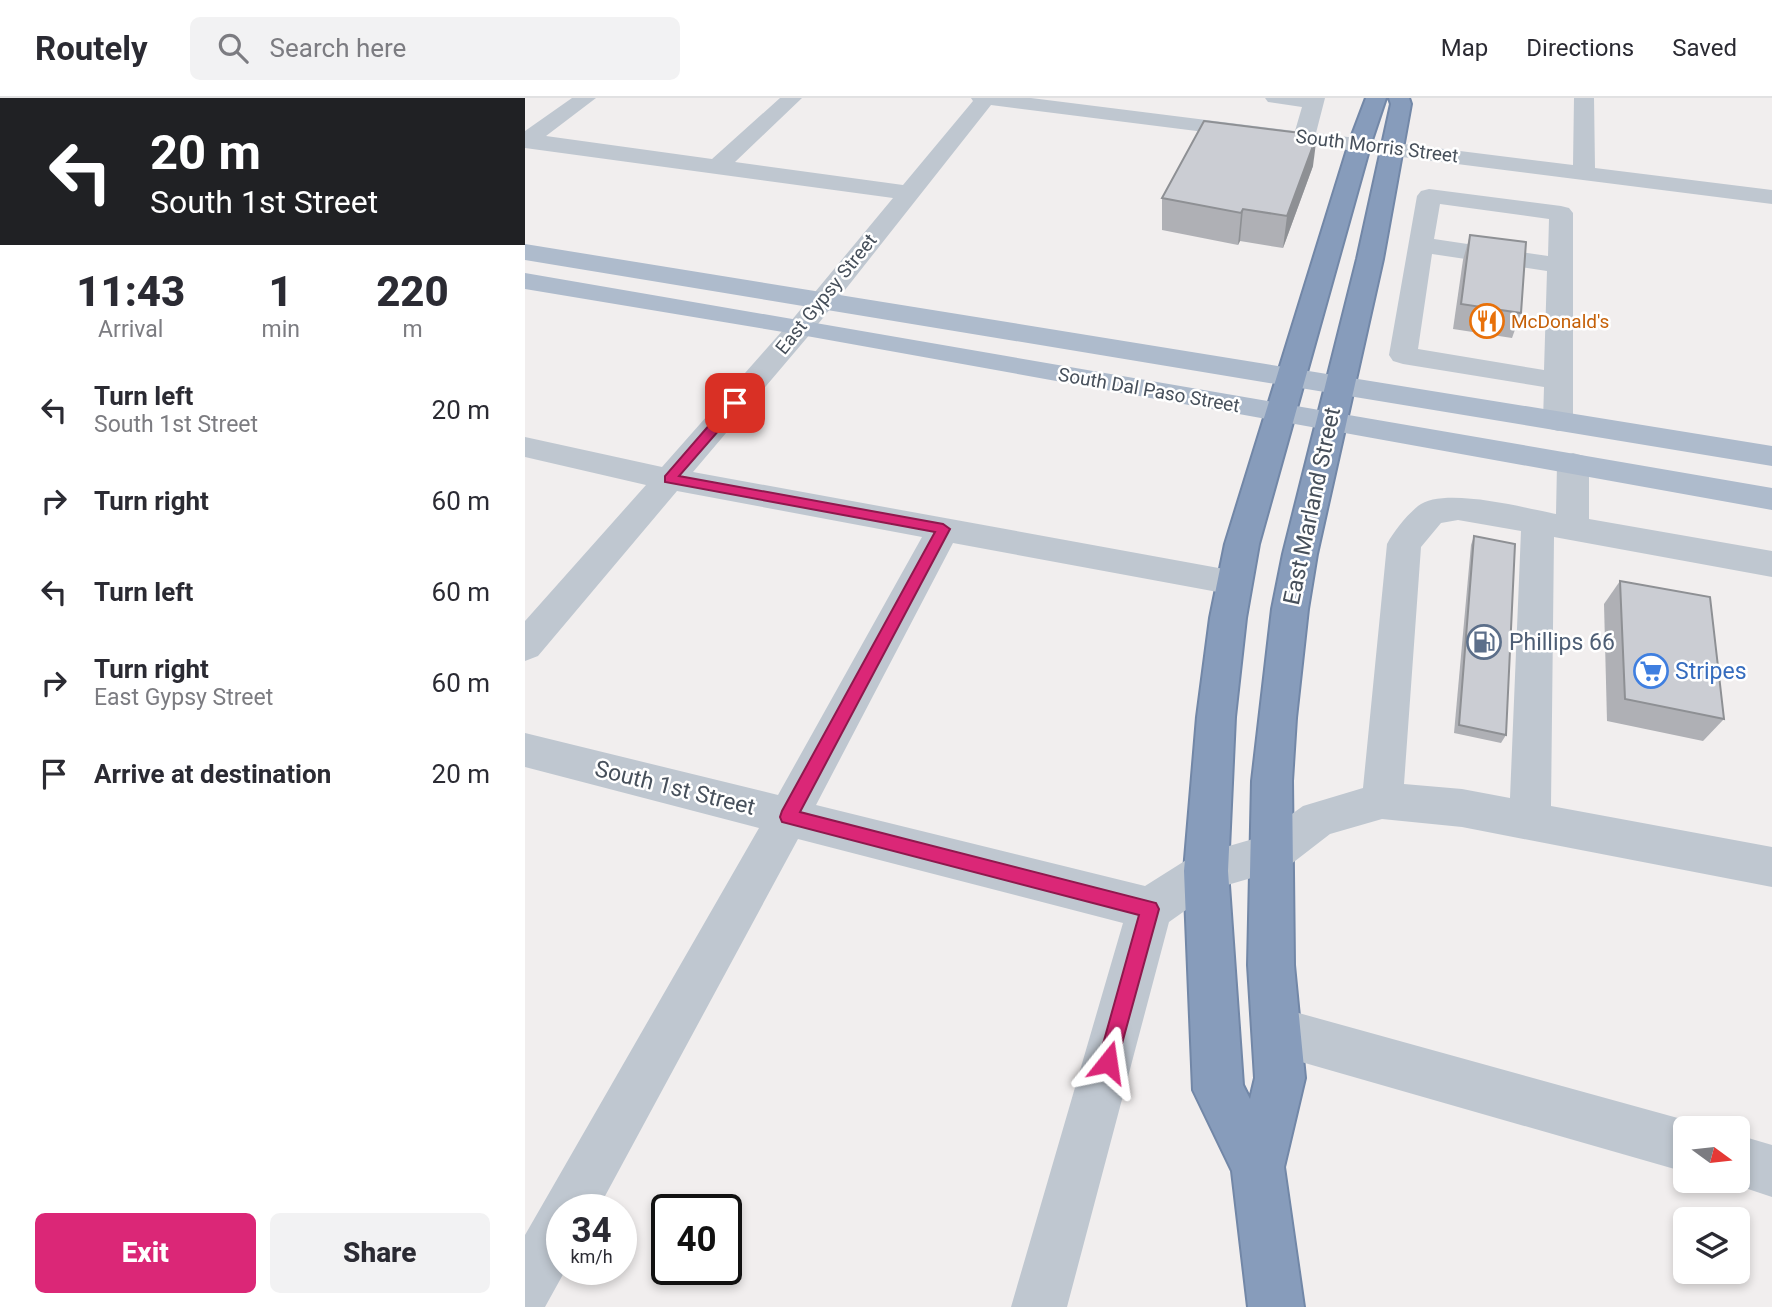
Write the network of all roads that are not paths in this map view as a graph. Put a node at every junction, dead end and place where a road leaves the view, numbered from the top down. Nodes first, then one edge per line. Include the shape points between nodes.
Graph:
1 (586, 98) edge
2 (792, 98) edge
3 (984, 98) edge
4 (1187, 98) edge
5 (1275, 98) edge
6 (1376, 98) edge
7 (1399, 98) edge
8 (1584, 98) edge
9 (1315, 100) edge
10 (1173, 121) junction
11 (1304, 137) junction
12 (526, 140) edge
13 (1360, 143) junction
14 (1391, 147) junction
15 (717, 167) junction
16 (1584, 172) junction
17 (907, 193) junction
18 (1772, 197) edge
19 (1421, 245) junction
20 (525, 252) edge
21 (1560, 265) junction
22 (525, 281) edge
23 (821, 301) junction
24 (801, 327) junction
25 (1291, 375) junction
26 (1559, 381) junction
27 (1339, 384) junction
28 (1279, 413) junction
29 (1558, 421) junction
30 (1330, 422) junction
31 (525, 447) edge
32 (1772, 456) edge
33 (1573, 464) junction
34 (669, 479) junction
35 (1772, 499) edge
36 (1555, 525) junction
37 (943, 529) junction
38 (1772, 564) edge
39 (1234, 582) junction
40 (525, 646) edge
41 (525, 750) edge
42 (1383, 801) junction
43 (788, 817) junction
44 (1530, 821) junction
45 (1271, 854) junction
46 (1772, 867) edge
47 (1206, 871) junction
48 (1150, 909) junction
49 (1277, 1031) junction
50 (1673, 1143) edge
51 (1750, 1165) edge
52 (1258, 1167) junction
53 (1772, 1171) edge
54 (577, 1194) edge
55 (546, 1251) edge
56 (525, 1288) edge
57 (1039, 1307) edge
58 (1276, 1307) edge

1 - 12 street
2 - 15 street
3 - 10 street, South Morris Street
3 - 17 street, East Gypsy Street
4 - 10 street
5 - 9 street
6 - 13 highway
7 - 14 highway, East Marland Street
8 - 16 street
9 - 11 street
10 - 11 street, South Morris Street
11 - 13 street, South Morris Street
12 - 15 street
13 - 14 street, South Morris Street
13 - 25 highway
14 - 16 street, South Morris Street
14 - 27 highway, East Marland Street
15 - 17 street
16 - 18 street, South Morris Street
17 - 23 street, East Gypsy Street
19 - 21 street
19 - 21 street via 1429,196 1561,213
19 - 26 street via 1403,355
20 - 23 main road, South Dal Paso Street
21 - 26 street
22 - 24 main road, South Dal Paso Street
23 - 24 street, East Gypsy Street
23 - 25 main road, South Dal Paso Street
24 - 28 main road, South Dal Paso Street
24 - 34 street, East Gypsy Street
25 - 27 main road, South Dal Paso Street
25 - 28 highway
26 - 29 street
27 - 29 main road, South Dal Paso Street
27 - 30 highway, East Marland Street
28 - 30 main road, South Dal Paso Street
28 - 39 highway
29 - 32 main road, South Dal Paso Street
30 - 33 main road, South Dal Paso Street
30 - 45 highway, East Marland Street via 1290,609 1272,781
31 - 34 street
33 - 35 main road, South Dal Paso Street
33 - 36 street
34 - 37 street
34 - 40 street, East Gypsy Street
36 - 38 street
36 - 42 street via 1458,508 1431,513 1404,544
36 - 44 street
37 - 39 street
37 - 43 street
39 - 47 highway via 1216,717
41 - 43 street, South 1st Street
42 - 44 street via 1462,808
42 - 45 street via 1318,819
43 - 48 street, South 1st Street
43 - 54 street
44 - 46 street
45 - 47 street
45 - 49 highway, East Marland Street via 1271,965
47 - 48 street
47 - 52 highway via 1218,1090
48 - 57 street
49 - 50 street
49 - 52 highway, East Marland Street via 1280,1079
51 - 53 street
52 - 58 highway
55 - 56 street

